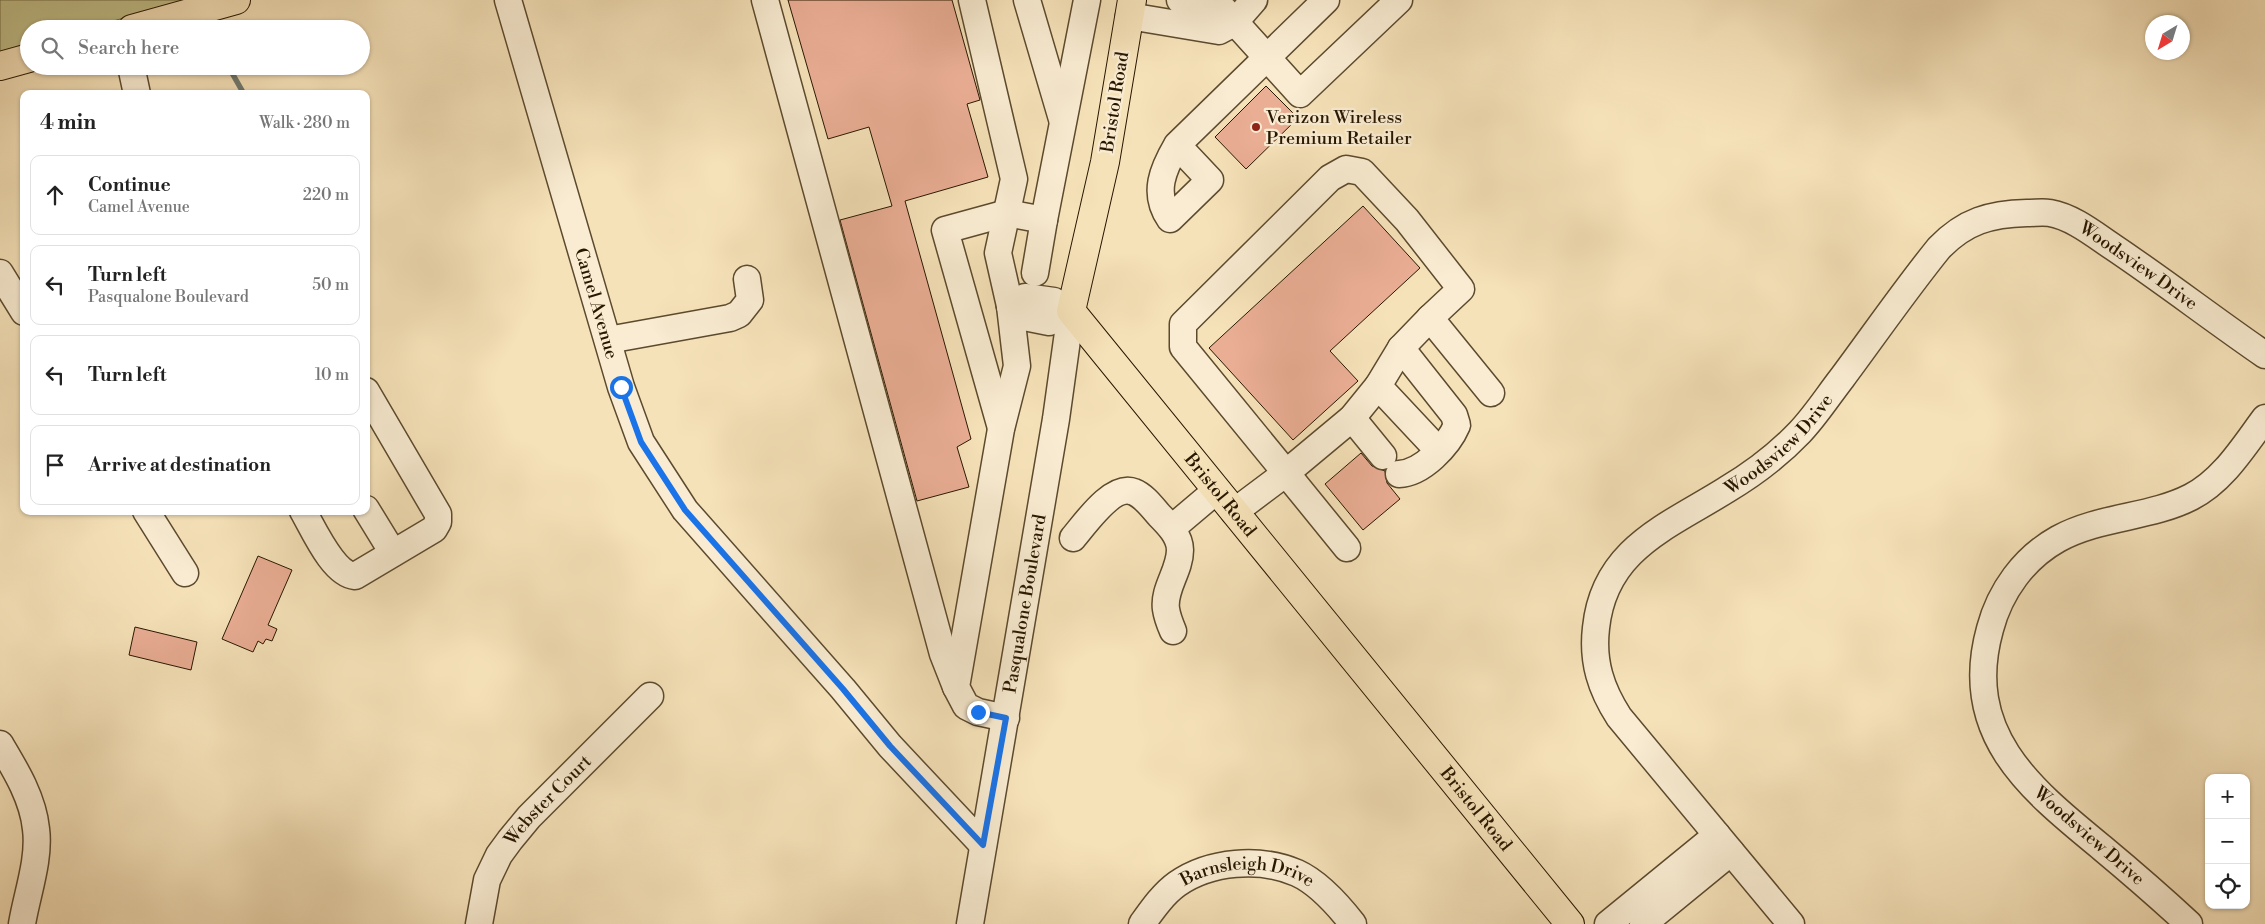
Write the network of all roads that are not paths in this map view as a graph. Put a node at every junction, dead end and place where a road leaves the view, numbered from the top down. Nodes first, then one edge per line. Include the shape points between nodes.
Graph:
1 (236, 0) edge
2 (508, 0) edge
3 (765, 0) edge
4 (972, 0) edge
5 (1027, 0) edge
6 (1180, 0) edge
7 (1254, 0) edge
8 (1326, 0) edge
9 (1399, 0) edge
10 (1084, 4) edge
11 (1131, 8) edge
12 (164, 20) edge
13 (1234, 22) junction
14 (1266, 58) junction
15 (20, 60) edge
16 (0, 66) edge
17 (133, 75) edge
18 (136, 90) edge
19 (1063, 124) junction
20 (1177, 145) dead end
21 (1007, 213) junction
22 (1044, 220) junction
23 (1035, 273) dead end
24 (0, 274) edge
25 (748, 279) dead end
26 (20, 306) edge
27 (1010, 306) junction
28 (1071, 311) junction
29 (1430, 318) junction
30 (608, 340) junction
31 (1401, 348) junction
32 (2265, 354) edge
33 (1378, 386) junction
34 (1491, 393) dead end
35 (370, 398) edge
36 (1352, 418) junction
37 (2265, 418) edge
38 (1001, 429) junction
39 (1438, 450) junction
40 (1286, 472) junction
41 (1217, 490) junction
42 (1234, 512) junction
43 (149, 515) edge
44 (305, 515) edge
45 (370, 515) edge
46 (1172, 528) junction
47 (1073, 538) dead end
48 (1347, 548) dead end
49 (393, 553) junction
50 (185, 573) dead end
51 (1173, 631) dead end
52 (956, 687) junction
53 (650, 696) dead end
54 (1006, 718) junction
55 (0, 744) edge
56 (1724, 844) junction
57 (983, 845) junction
58 (22, 924) edge
59 (479, 924) edge
60 (970, 924) edge
61 (1142, 924) edge
62 (1353, 924) edge
63 (1570, 924) edge
64 (1608, 924) edge
65 (1643, 924) edge
66 (1791, 924) edge
67 (2189, 924) edge

1 - 12 main road
2 - 30 street, Camel Avenue
3 - 52 street via 943,654
4 - 21 street via 1014,179
5 - 19 street
6 - 13 street via 1224,10
7 - 13 street
8 - 14 street
9 - 14 street via 1300,94
10 - 19 street
11 - 13 street via 1219,31
11 - 28 main road, Bristol Road via 1105,162
13 - 14 street
14 - 20 street
15 - 16 main road
17 - 18 street
19 - 22 street
21 - 22 street
21 - 27 street via 998,253
21 - 38 street via 945,230
22 - 23 street
24 - 26 street
25 - 30 street via 750,300 739,314 730,318
27 - 28 street via 1024,317 1049,322
27 - 38 street via 1017,366
28 - 41 main road, Bristol Road
28 - 54 street, Pasqualone Boulevard
29 - 31 street
29 - 34 street
29 - 40 street via 1461,290 1407,220 1362,172 1346,169 1330,178 1183,324 1184,347
30 - 57 street, Camel Avenue via 641,442 676,498 890,746
31 - 33 street
31 - 39 street via 1454,416 1457,425 1452,437
32 - 56 street, Woodsview Drive via 2084,228 2050,213 1986,217 1948,238 1915,277 1800,432 1774,456 1728,489 1634,548 1616,568 1601,599 1594,655 1602,689 1619,717
33 - 36 street
33 - 39 street
35 - 49 street via 438,514 434,529
36 - 39 street via 1391,465 1407,474 1421,467
36 - 40 street
37 - 67 street, Woodsview Drive via 2216,479 2190,498 2082,528 2037,552 2019,570 2003,595 1986,642 1983,667 1986,710 2003,749 2045,800
38 - 52 street
40 - 42 street
40 - 48 street
41 - 42 main road, Bristol Road
41 - 46 street
42 - 63 main road, Bristol Road
43 - 50 street
44 - 49 street via 337,567 347,575 355,576
45 - 49 street
46 - 47 street via 1135,492 1122,491 1096,510
46 - 51 street via 1180,550 1167,594 1166,609
52 - 54 street via 966,706
53 - 59 street, Webster Court via 510,840 487,880
54 - 57 street, Pasqualone Boulevard
55 - 58 street via 25,790 36,830 36,847
56 - 64 street
56 - 65 street
56 - 66 street, Woodsview Drive
57 - 60 street, Pasqualone Boulevard
61 - 62 street, Barnsleigh Drive via 1176,884 1202,870 1240,864 1266,864 1298,873 1318,888

